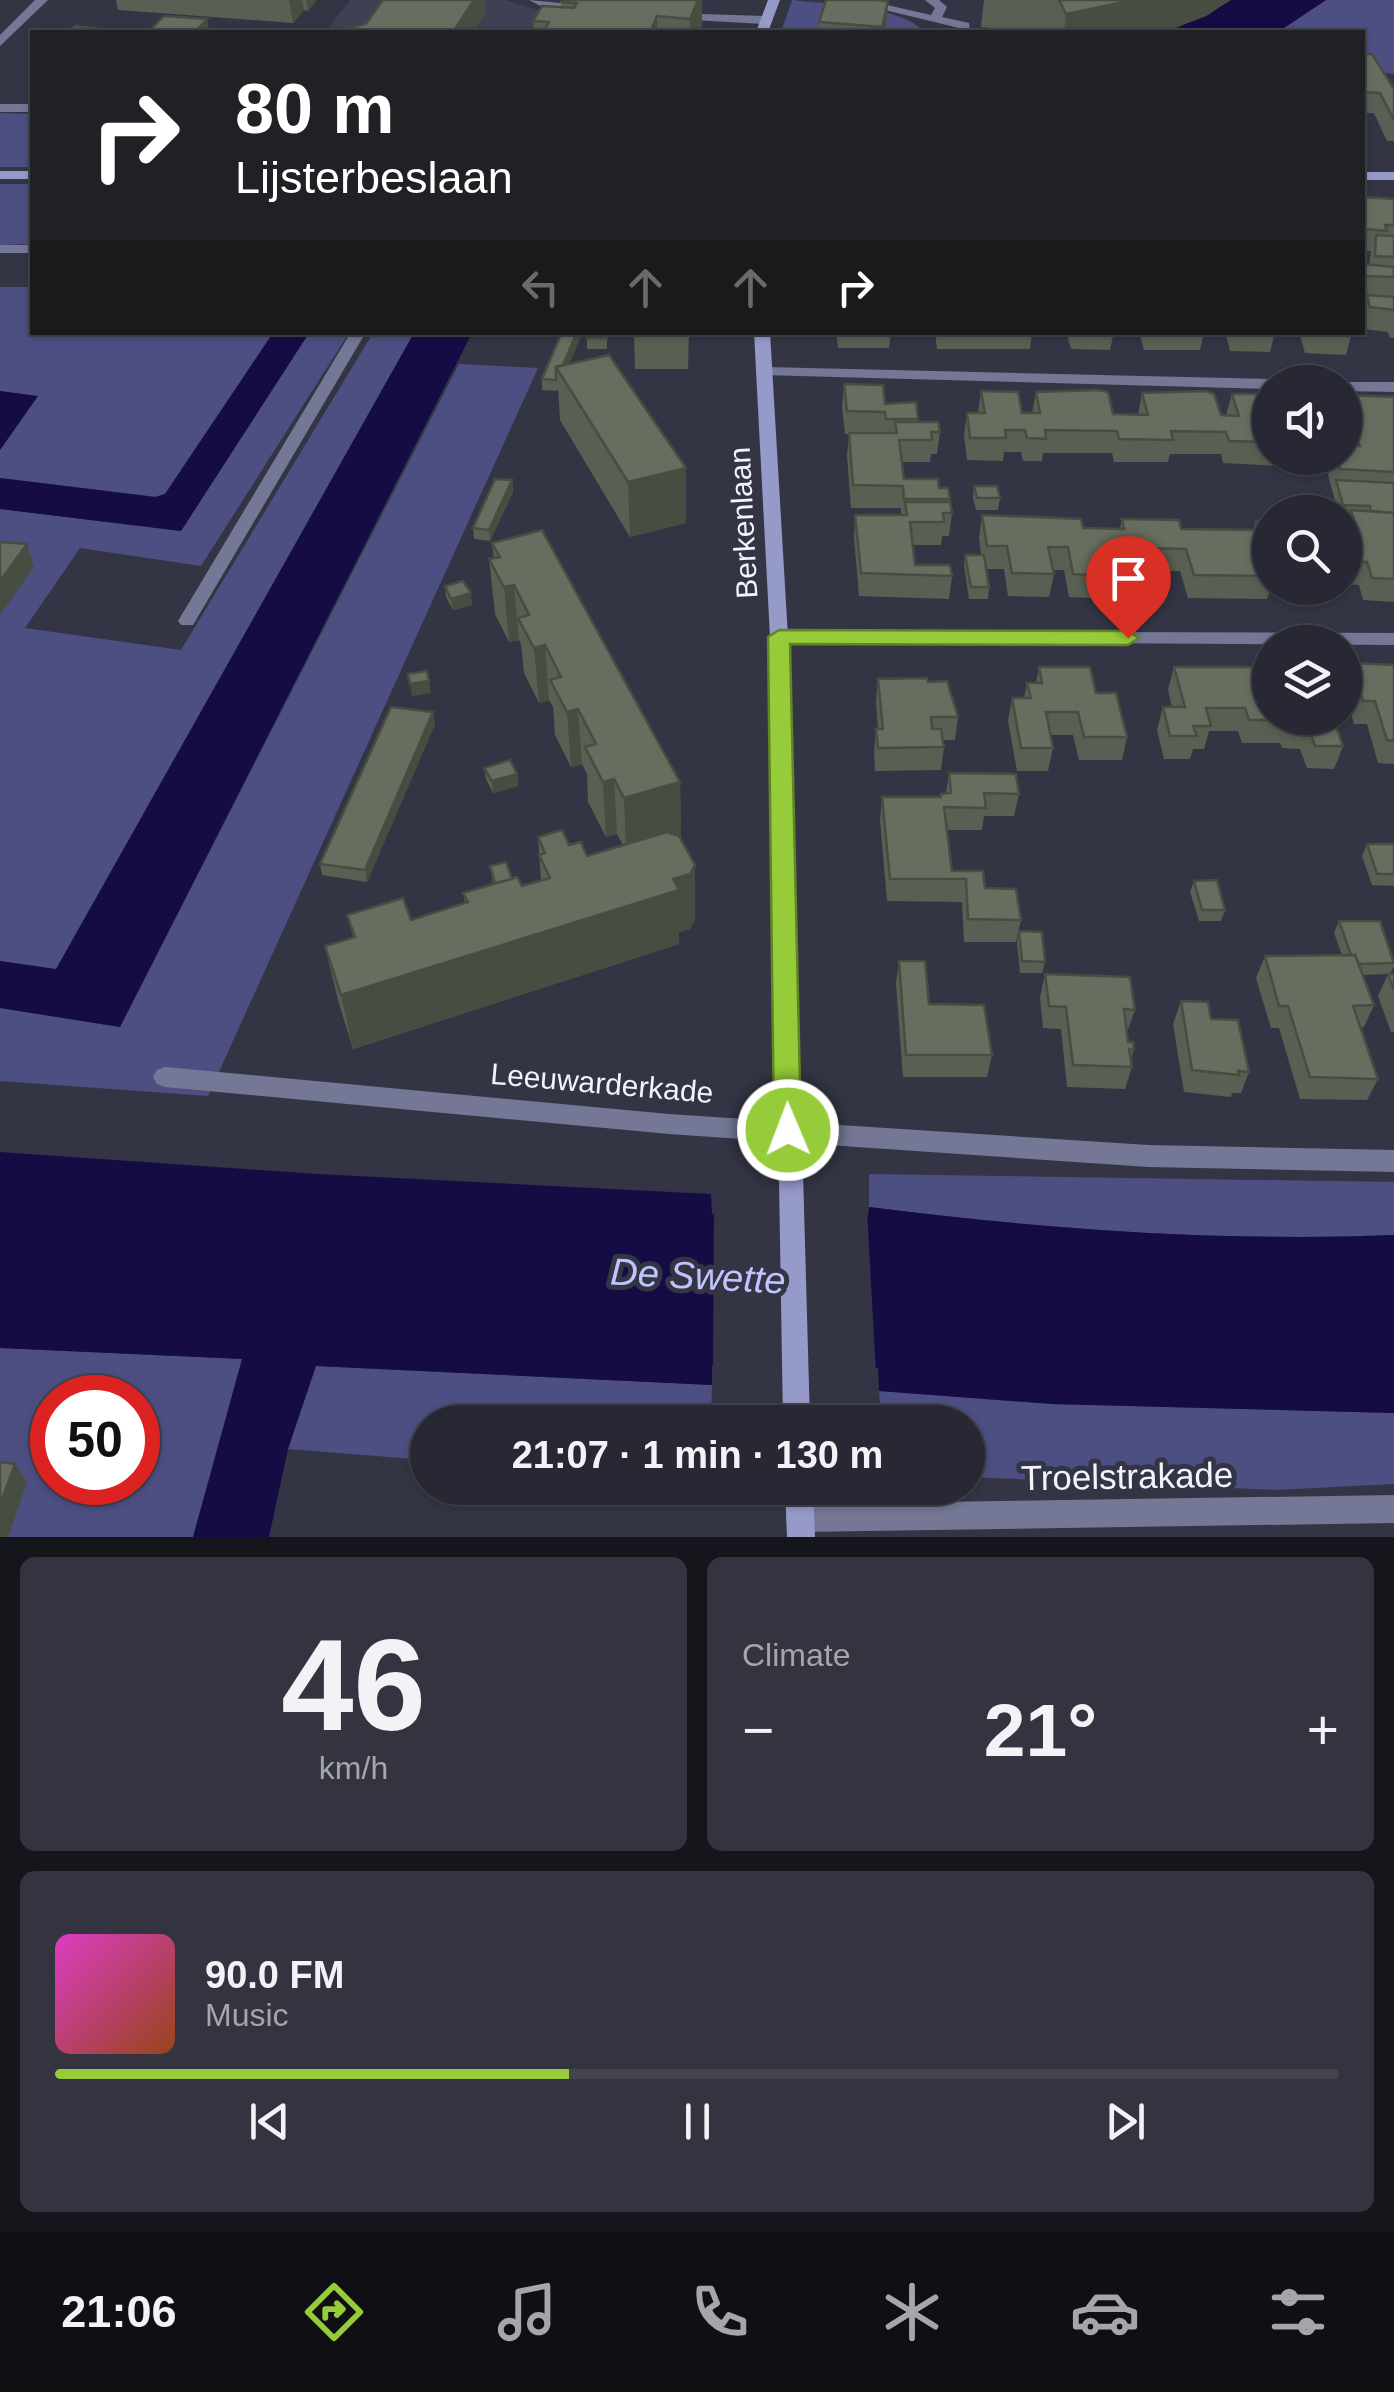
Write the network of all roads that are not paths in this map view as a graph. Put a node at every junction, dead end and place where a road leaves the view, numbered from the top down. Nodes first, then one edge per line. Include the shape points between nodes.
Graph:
1 (42, 0) edge
2 (535, 0) edge
3 (774, 0) edge
4 (850, 0) edge
5 (930, 0) edge
6 (885, 3) edge
7 (596, 10) edge
8 (652, 13) edge
9 (935, 19) junction
10 (764, 26) edge
11 (964, 30) edge
12 (0, 42) edge
13 (0, 108) edge
14 (30, 108) edge
15 (0, 175) edge
16 (30, 175) edge
17 (1365, 176) edge
18 (1394, 176) edge
19 (0, 249) edge
20 (30, 249) edge
21 (358, 335) edge
22 (762, 335) edge
23 (766, 372) junction
24 (1252, 384) edge
25 (1362, 387) edge
26 (1394, 388) edge
27 (187, 621) dead end
28 (779, 637) junction
29 (1394, 639) edge
30 (165, 1077) dead end
31 (788, 1130) junction
32 (1394, 1160) edge
33 (796, 1405) edge
34 (1394, 1508) edge
35 (801, 1527) edge

1 - 12 street
2 - 7 street
3 - 10 main road
4 - 6 street
5 - 9 street via 940,7
6 - 9 street
8 - 10 street
9 - 11 street
13 - 14 street
15 - 16 main road
17 - 18 main road
19 - 20 street
21 - 27 street
22 - 23 main road, Berkenlaan
23 - 24 street
23 - 28 main road, Berkenlaan
25 - 26 street
28 - 29 street
28 - 31 main road, Berkenlaan
30 - 31 street, Leeuwarderkade
31 - 32 street, Leeuwarderkade via 1148,1156
31 - 33 main road, Berkenlaan
34 - 35 street, Troelstrakade

